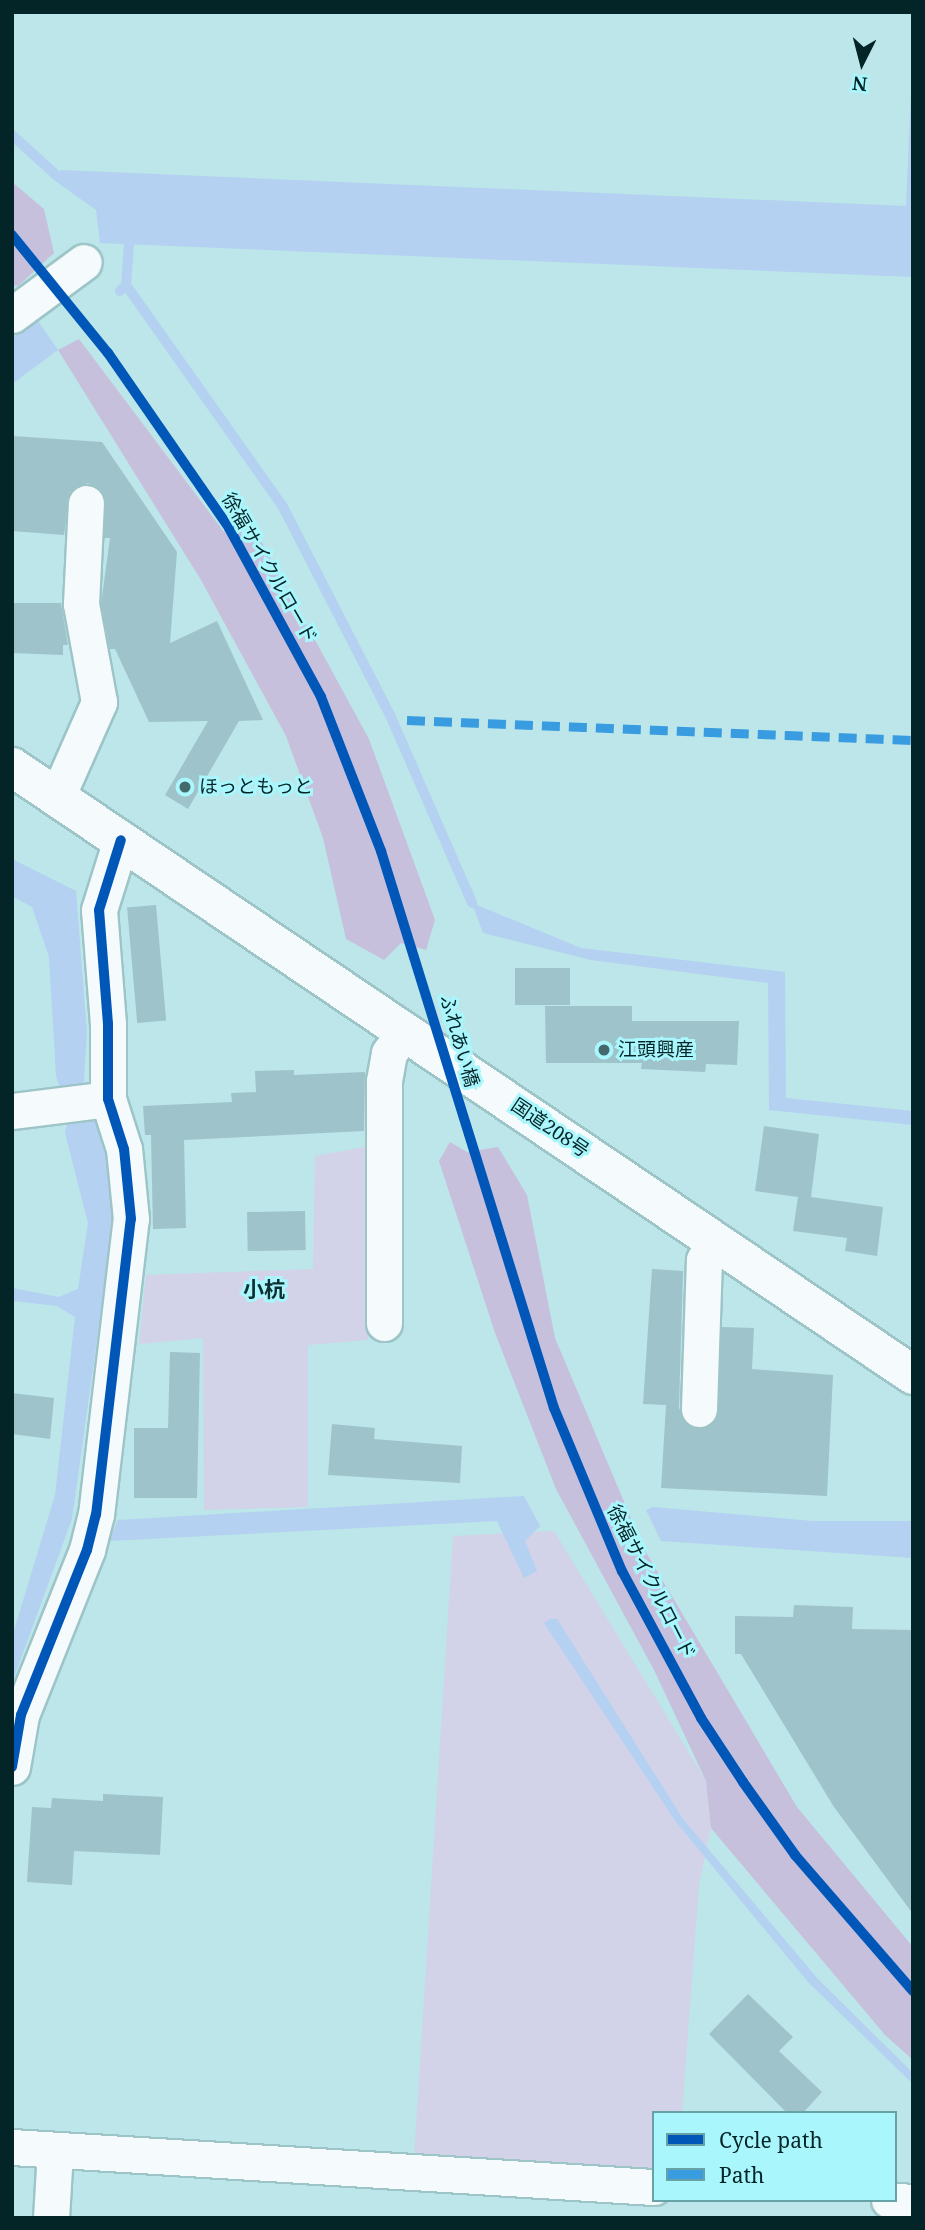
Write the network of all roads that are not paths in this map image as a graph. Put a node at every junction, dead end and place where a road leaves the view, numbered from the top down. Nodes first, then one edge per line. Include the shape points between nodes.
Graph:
1 (84, 262) dead end
2 (12, 314) edge
3 (86, 503) dead end
4 (12, 767) edge
5 (57, 797) junction
6 (121, 840) junction
7 (405, 1031) junction
8 (108, 1099) junction
9 (28, 1111) edge
10 (715, 1240) junction
11 (384, 1323) dead end
12 (913, 1375) edge
13 (699, 1409) dead end
14 (12, 1767) edge
15 (12, 2147) edge
16 (55, 2151) junction
17 (652, 2187) edge
18 (51, 2218) edge

1 - 2 street
3 - 5 street via 80,604 99,702
4 - 5 highway, 国道208号
5 - 6 highway, 国道208号
6 - 7 highway, 国道208号
6 - 8 street via 99,910 108,1024
7 - 10 highway, 国道208号
7 - 11 street via 389,1053 384,1081
8 - 9 street
8 - 14 street via 124,1149 131,1219 96,1515 87,1550 21,1715
10 - 12 highway, 国道208号
10 - 13 street via 704,1260
15 - 16 street
16 - 17 street
16 - 18 street

